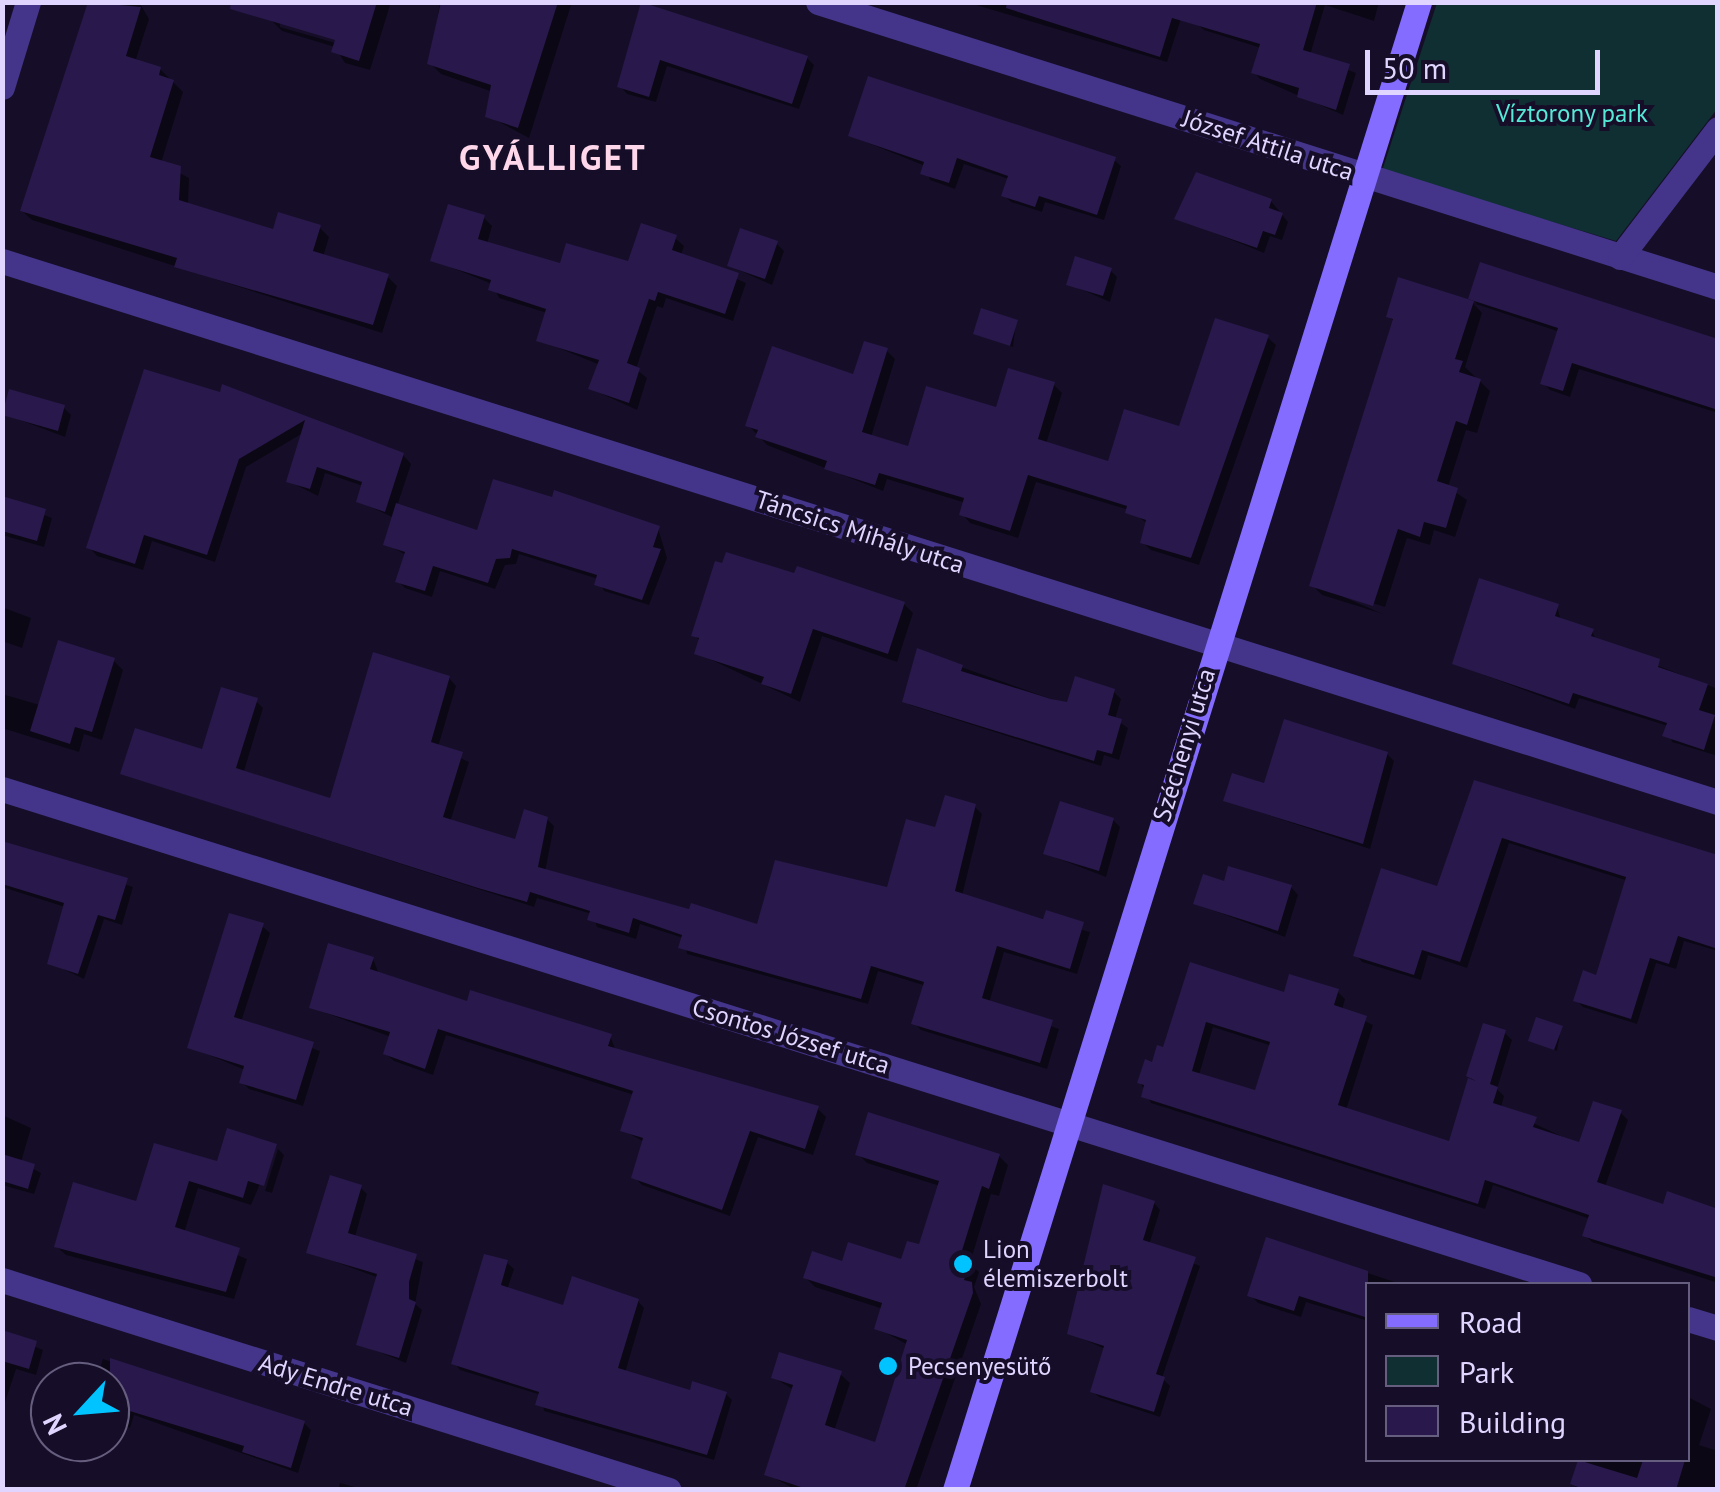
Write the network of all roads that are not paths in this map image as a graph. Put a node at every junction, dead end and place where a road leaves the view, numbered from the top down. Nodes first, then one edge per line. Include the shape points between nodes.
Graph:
1 (28, 2) edge
2 (818, 2) edge
3 (1419, 2) edge
4 (2, 87) edge
5 (1718, 129) edge
6 (1364, 176) junction
7 (1620, 257) junction
8 (2, 261) edge
9 (1718, 287) edge
10 (1216, 644) junction
11 (2, 789) edge
12 (1718, 802) edge
13 (1067, 1123) junction
14 (2, 1280) edge
15 (1573, 1282) edge
16 (1690, 1320) edge
17 (1718, 1328) edge
18 (669, 1490) edge
19 (955, 1490) edge

1 - 4 street
2 - 6 street, József Attila utca
3 - 6 street, Széchenyi utca
5 - 7 street
6 - 7 street, József Attila utca
6 - 10 street, Széchenyi utca
7 - 9 street, József Attila utca
8 - 10 street, Táncsics Mihály utca
10 - 12 street, Táncsics Mihály utca
10 - 13 street, Széchenyi utca
11 - 13 street, Csontos József utca
13 - 15 street, Csontos József utca
13 - 19 street, Széchenyi utca
14 - 18 street, Ady Endre utca
16 - 17 street

